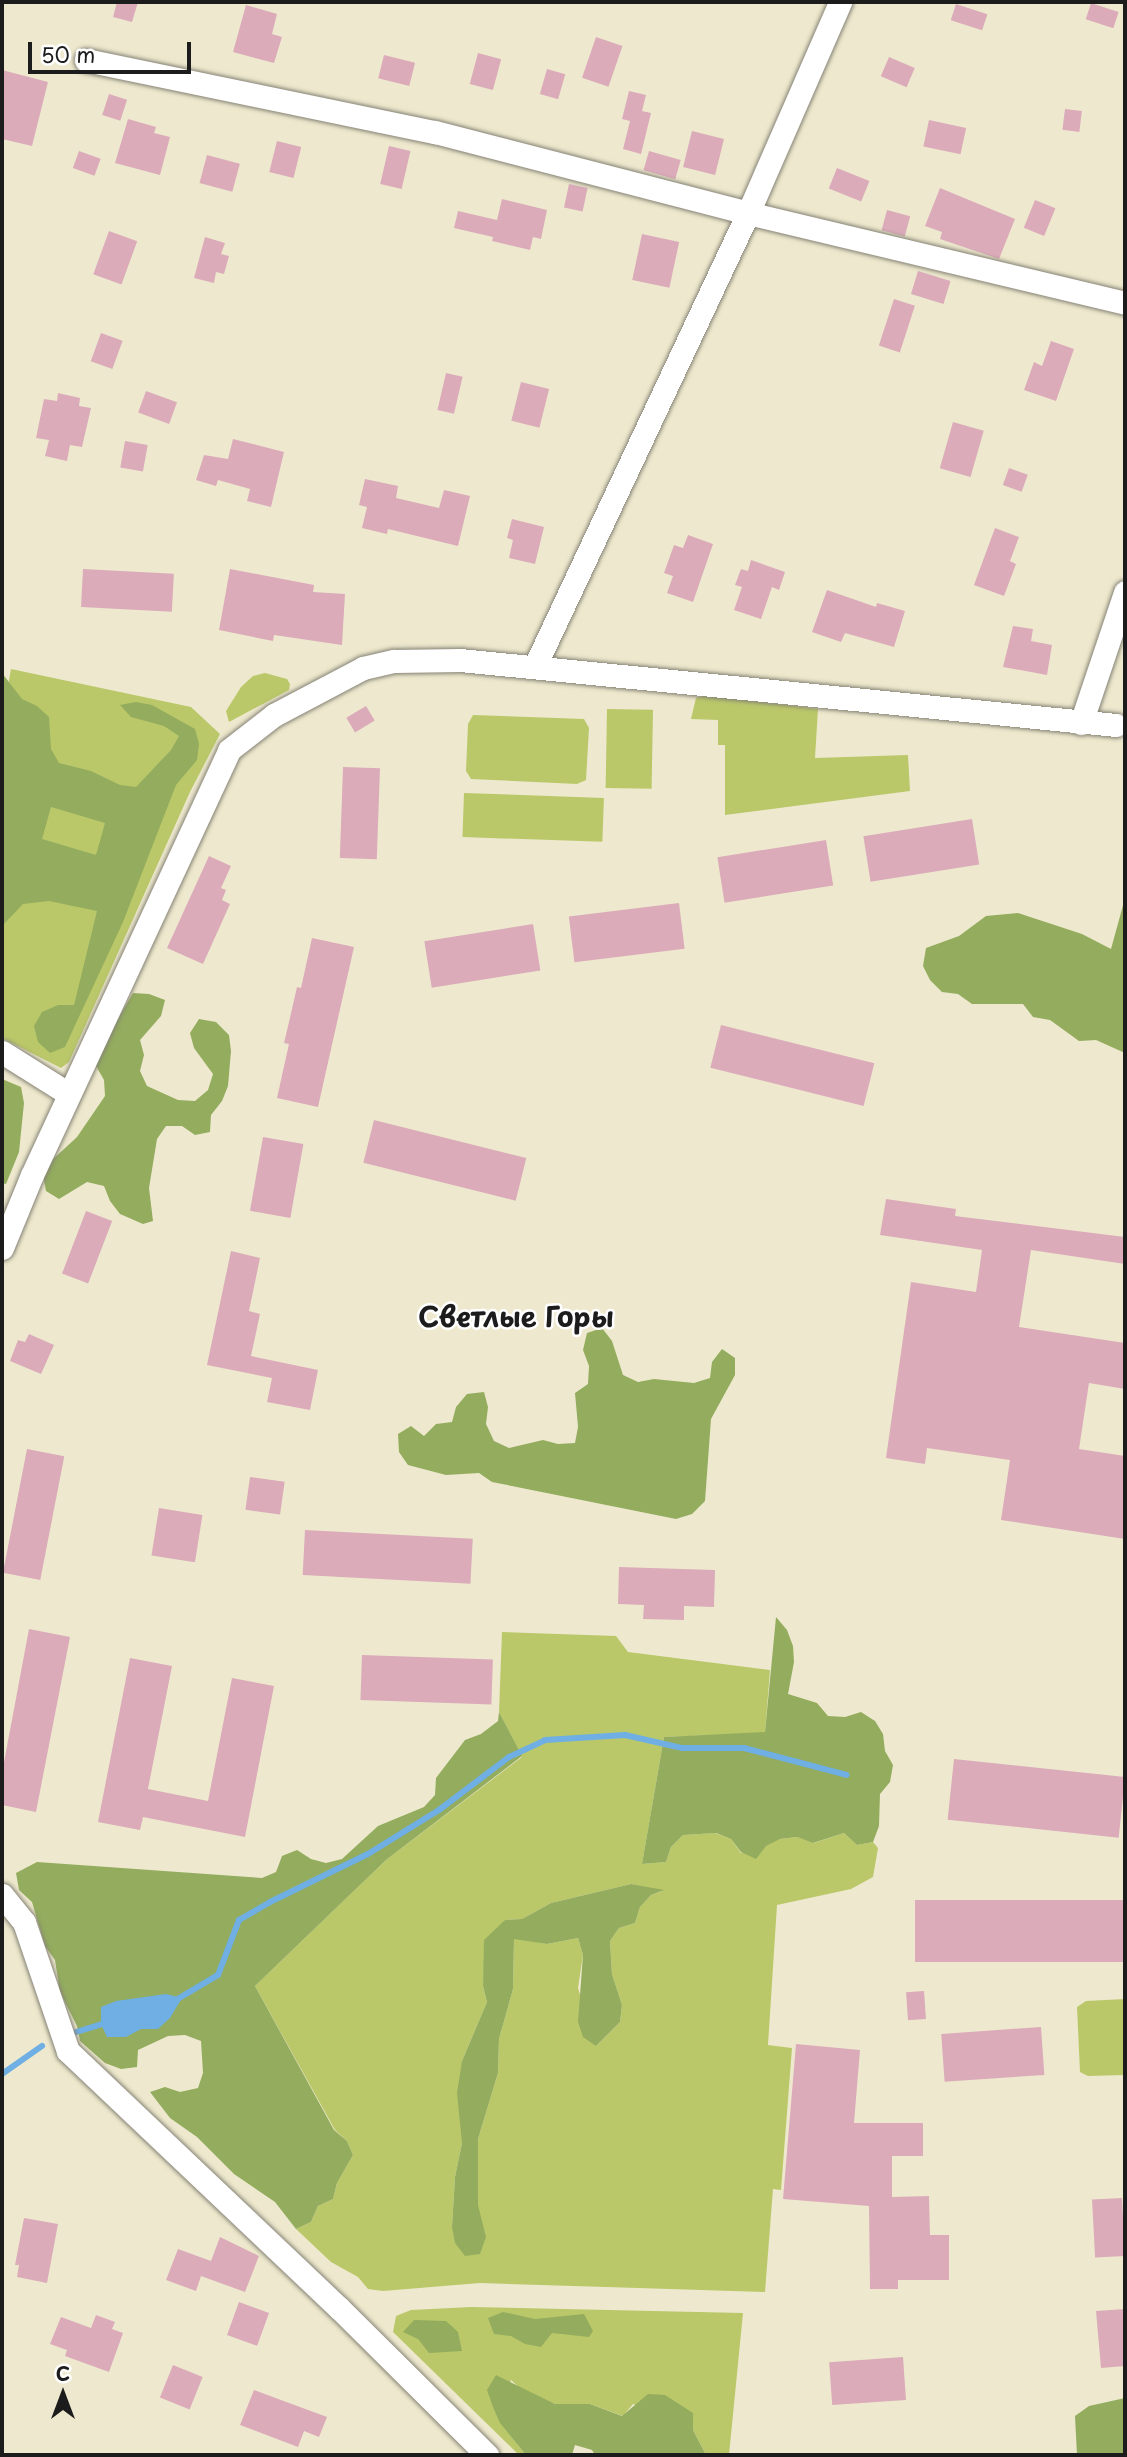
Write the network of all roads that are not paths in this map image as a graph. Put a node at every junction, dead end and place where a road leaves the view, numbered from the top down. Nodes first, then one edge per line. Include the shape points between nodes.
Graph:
1 (839, 2) edge
2 (86, 60) dead end
3 (748, 213) junction
4 (1125, 303) edge
5 (1125, 592) edge
6 (535, 666) junction
7 (1081, 723) junction
8 (1116, 725) dead end
9 (2, 1052) edge
10 (69, 1094) junction
11 (2, 1248) edge
12 (2, 1895) edge
13 (487, 2455) edge

1 - 3 street
2 - 3 street via 435,132
3 - 4 street
3 - 6 street
5 - 7 street
6 - 7 street
6 - 10 street via 460,660 370,666 274,715 237,741 211,785
7 - 8 street
9 - 10 street
10 - 11 street
12 - 13 street via 24,1922 68,2051

